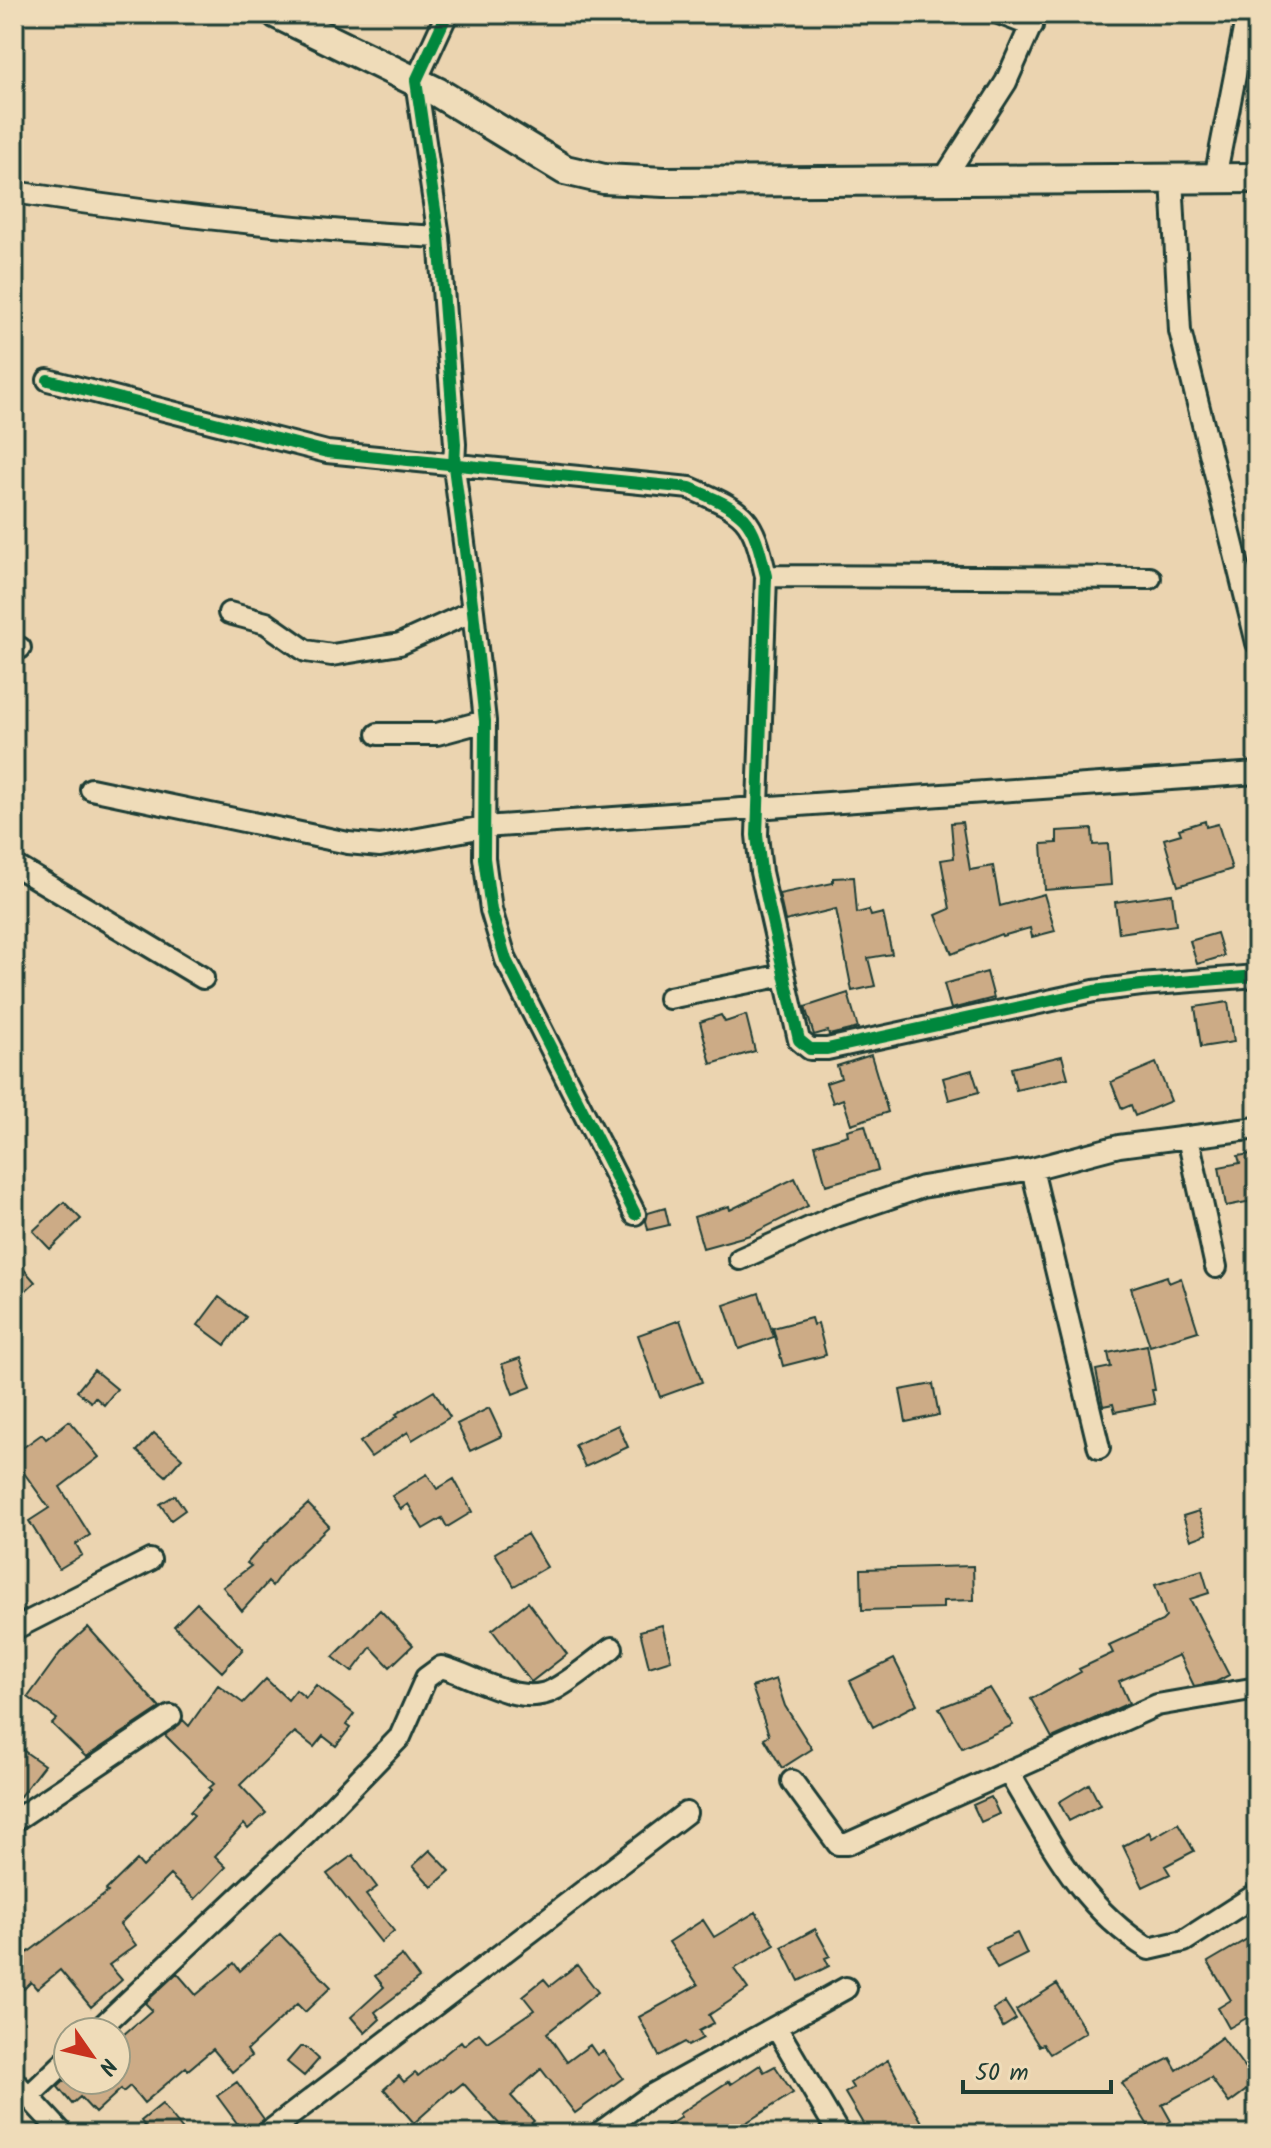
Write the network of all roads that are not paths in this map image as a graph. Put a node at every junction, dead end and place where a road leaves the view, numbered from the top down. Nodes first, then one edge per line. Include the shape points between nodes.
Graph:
1 (277, 14) edge
2 (447, 14) edge
3 (1001, 14) edge
4 (1247, 14) edge
5 (1034, 20) edge
6 (416, 81) junction
7 (1172, 178) junction
8 (1215, 178) junction
9 (1257, 178) edge
10 (943, 180) junction
11 (14, 192) edge
12 (439, 237) junction
13 (48, 380) dead end
14 (454, 467) junction
15 (766, 576) junction
16 (1150, 578) dead end
17 (473, 611) junction
18 (229, 613) dead end
19 (1257, 643) edge
20 (485, 721) junction
21 (378, 734) dead end
22 (1257, 773) edge
23 (91, 789) dead end
24 (759, 807) junction
25 (484, 827) junction
26 (14, 865) edge
27 (784, 975) junction
28 (1257, 976) edge
29 (203, 978) dead end
30 (669, 998) dead end
31 (1257, 1128) edge
32 (1188, 1138) junction
33 (1032, 1169) junction
34 (635, 1214) dead end
35 (740, 1259) dead end
36 (1216, 1267) dead end
37 (1099, 1448) dead end
38 (150, 1560) dead end
39 (14, 1629) edge
40 (612, 1648) dead end
41 (1257, 1688) edge
42 (171, 1716) dead end
43 (1009, 1773) junction
44 (792, 1781) dead end
45 (686, 1813) dead end
46 (14, 1821) edge
47 (1257, 1894) edge
48 (846, 1988) dead end
49 (113, 2016) edge
50 (776, 2027) junction
51 (52, 2074) edge
52 (14, 2081) edge
53 (29, 2096) junction
54 (14, 2112) edge
55 (63, 2134) edge
56 (266, 2134) edge
57 (598, 2134) edge
58 (839, 2134) edge

1 - 6 street
2 - 6 street
3 - 5 street
4 - 8 street
5 - 10 street via 1006,82
6 - 10 street via 565,170 604,179
6 - 12 street
7 - 8 street
7 - 10 street
7 - 19 street via 1180,331
8 - 9 street
11 - 12 street via 343,232
12 - 14 street
13 - 14 street via 327,452
14 - 15 street via 690,488 737,509 757,537
14 - 17 street
15 - 16 street
15 - 24 street
17 - 18 street via 400,644 332,655 306,651 266,623
17 - 20 street
20 - 21 street via 437,734
20 - 25 street
22 - 24 street
23 - 25 street via 348,843 380,846
24 - 25 street
24 - 27 street via 761,872
25 - 34 street via 491,910 506,960
26 - 29 street
27 - 28 street via 799,1040 810,1049 1094,991
27 - 30 street
31 - 32 street
32 - 33 street via 1119,1146
32 - 36 street
33 - 35 street via 922,1187 836,1216
33 - 37 street
38 - 39 street
40 - 49 street via 552,1691 522,1695 441,1667 426,1678 400,1737 306,1834
41 - 43 street via 1157,1705
42 - 46 street
43 - 44 street via 847,1844 838,1844
43 - 47 street via 1094,1906 1122,1933 1149,1949 1184,1941
45 - 56 street
48 - 50 street
50 - 57 street via 650,2096
50 - 58 street
51 - 53 street
52 - 53 street
53 - 54 lane
53 - 55 street

